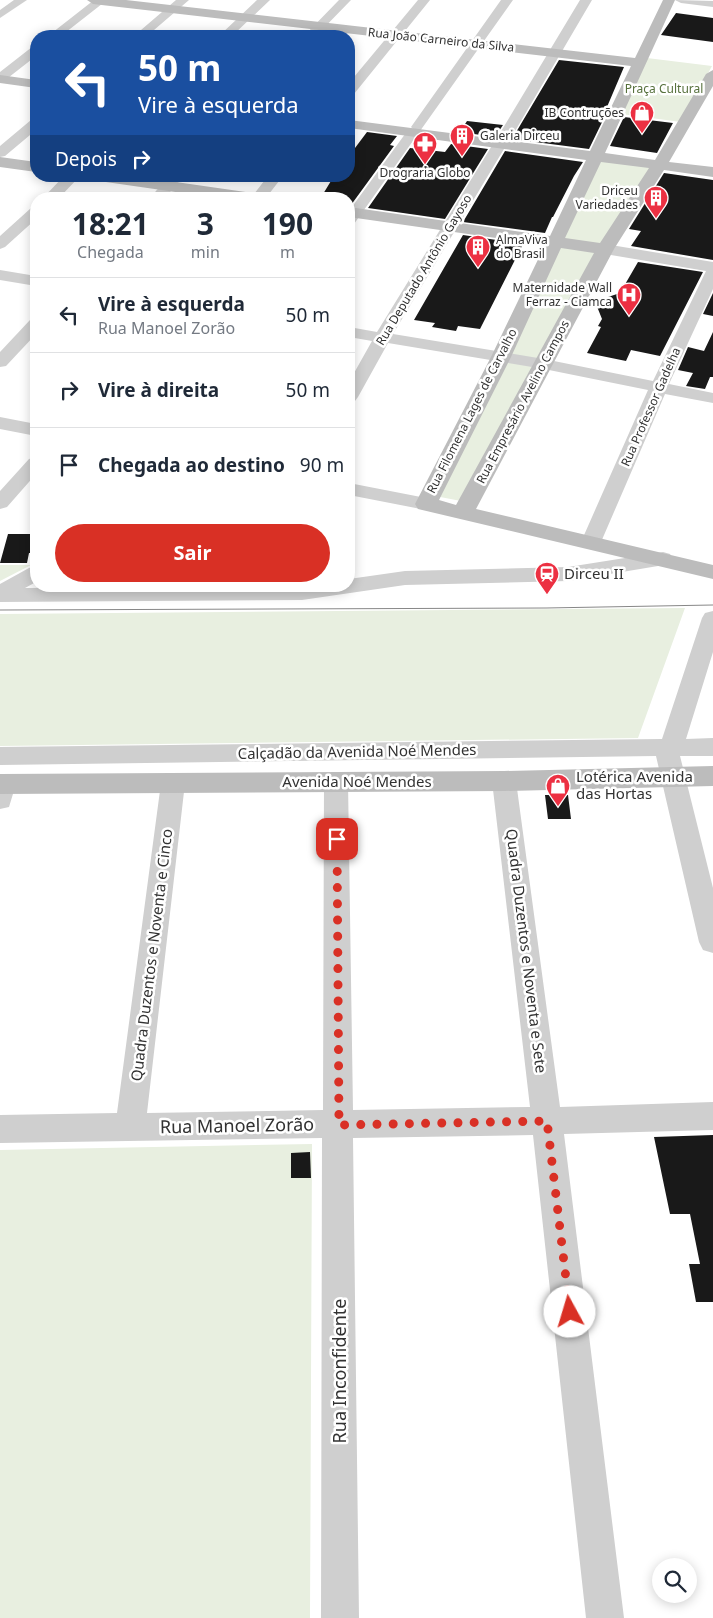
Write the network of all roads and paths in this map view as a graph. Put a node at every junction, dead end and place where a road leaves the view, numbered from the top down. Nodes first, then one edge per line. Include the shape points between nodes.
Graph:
1 (21, 0) edge
2 (98, 0) edge
3 (183, 0) edge
4 (264, 0) edge
5 (345, 0) edge
6 (424, 0) edge
7 (506, 0) edge
8 (586, 0) edge
9 (669, 0) edge
10 (680, 0) edge
11 (713, 4) edge
12 (172, 9) junction
13 (0, 14) edge
14 (245, 17) junction
15 (320, 26) junction
16 (61, 30) edge
17 (147, 30) edge
18 (231, 30) edge
19 (316, 30) edge
20 (353, 30) edge
21 (355, 30) edge
22 (395, 35) junction
23 (476, 44) junction
24 (553, 53) junction
25 (30, 54) edge
26 (639, 63) junction
27 (713, 74) edge
28 (1, 76) edge
29 (30, 78) edge
30 (30, 83) edge
31 (355, 84) edge
32 (355, 119) edge
33 (355, 125) edge
34 (30, 128) edge
35 (416, 130) junction
36 (502, 141) junction
37 (0, 153) edge
38 (596, 153) junction
39 (662, 161) junction
40 (0, 162) edge
41 (713, 165) edge
42 (30, 166) edge
43 (713, 172) edge
44 (67, 182) edge
45 (172, 182) edge
46 (178, 182) edge
47 (271, 182) edge
48 (56, 192) edge
49 (163, 192) edge
50 (225, 192) edge
51 (263, 192) edge
52 (355, 210) edge
53 (355, 215) edge
54 (30, 216) edge
55 (450, 227) junction
56 (554, 241) junction
57 (0, 244) edge
58 (605, 249) junction
59 (713, 267) edge
60 (713, 272) edge
61 (0, 275) edge
62 (30, 280) edge
63 (30, 330) edge
64 (355, 333) edge
65 (383, 338) junction
66 (501, 357) junction
67 (0, 362) edge
68 (544, 364) junction
69 (658, 386) junction
70 (355, 387) edge
71 (713, 398) edge
72 (0, 423) edge
73 (30, 429) edge
74 (30, 470) edge
75 (355, 490) edge
76 (0, 503) edge
77 (426, 504) junction
78 (463, 512) junction
79 (591, 542) junction
80 (663, 559) junction
81 (713, 572) edge
82 (30, 576) edge
83 (355, 585) edge
84 (100, 592) edge
85 (268, 592) edge
86 (309, 592) edge
87 (0, 594) edge
88 (713, 618) edge
89 (713, 747) edge
90 (670, 748) junction
91 (0, 756) edge
92 (713, 776) edge
93 (673, 777) junction
94 (504, 780) junction
95 (336, 782) junction
96 (173, 783) junction
97 (1, 789) edge
98 (713, 942) edge
99 (713, 1116) edge
100 (547, 1121) junction
101 (339, 1125) junction
102 (130, 1128) junction
103 (0, 1129) edge
104 (340, 1618) edge
105 (605, 1618) edge

1 - 13 street
2 - 12 street, Rua João Carneiro da Silva
2 - 16 street
3 - 12 street
4 - 14 street
5 - 15 street
6 - 22 street
7 - 23 street
8 - 24 street, Rua Deputado Antônio Gayoso
9 - 26 street, Rua Filomena Lages de Carvalho
10 - 11 street
12 - 14 street, Rua João Carneiro da Silva
12 - 17 street
14 - 15 street, Rua João Carneiro da Silva
14 - 18 street
15 - 19 street
15 - 20 street, Rua João Carneiro da Silva
21 - 22 street, Rua João Carneiro da Silva
22 - 23 street, Rua João Carneiro da Silva
22 - 31 street
23 - 24 street, Rua João Carneiro da Silva
23 - 35 street
24 - 26 street, Rua João Carneiro da Silva
24 - 36 street, Rua Deputado Antônio Gayoso
25 - 28 street
26 - 38 street, Rua Filomena Lages de Carvalho
27 - 39 street, Rua Empresário Avelino Campos
28 - 29 street
28 - 30 street
32 - 35 street
33 - 35 street
34 - 37 street
35 - 36 street
35 - 52 street
36 - 38 street
36 - 55 street, Rua Deputado Antônio Gayoso
38 - 39 street
38 - 56 street, Rua Filomena Lages de Carvalho
39 - 41 street
39 - 43 street
39 - 58 street, Rua Empresário Avelino Campos
40 - 42 street
44 - 48 street
45 - 49 street
46 - 50 street
47 - 51 street
53 - 55 street
54 - 57 street
55 - 56 street
55 - 65 street, Rua Deputado Antônio Gayoso
56 - 58 street
56 - 66 street, Rua Filomena Lages de Carvalho
58 - 59 street
58 - 68 street, Rua Empresário Avelino Campos
60 - 69 street, Rua Professor Gadelha
61 - 62 street
63 - 67 street
64 - 65 street
65 - 66 street
65 - 70 street, Rua Deputado Antônio Gayoso
66 - 68 street
66 - 77 street, Rua Filomena Lages de Carvalho
68 - 69 street
68 - 78 street, Rua Empresário Avelino Campos
69 - 71 street
69 - 79 street, Rua Professor Gadelha
72 - 73 street
74 - 76 street
75 - 77 street
77 - 78 street
78 - 79 street
79 - 80 street
80 - 81 street
80 - 83 street via 568,574 405,578
82 - 87 street
84 - 87 street
85 - 86 street
88 - 90 street
89 - 90 street, Calçadão da Avenida Noé Mendes
90 - 91 street, Calçadão da Avenida Noé Mendes
90 - 93 street via 668,756
92 - 93 street, Avenida Noé Mendes
93 - 94 street, Avenida Noé Mendes
93 - 98 street
94 - 95 street, Avenida Noé Mendes
94 - 100 street, Quadra Duzentos e Noventa e Sete
95 - 96 street, Avenida Noé Mendes
95 - 101 street, Rua Inconfidente
96 - 97 street, Avenida Noé Mendes
96 - 102 street, Quadra Duzentos e Noventa e Cinco
99 - 100 street, Rua Manoel Zorão
100 - 101 street, Rua Manoel Zorão
100 - 105 street, Quadra Duzentos e Noventa e Sete
101 - 102 street, Rua Manoel Zorão
101 - 104 street, Rua Inconfidente
102 - 103 street, Rua Manoel Zorão

